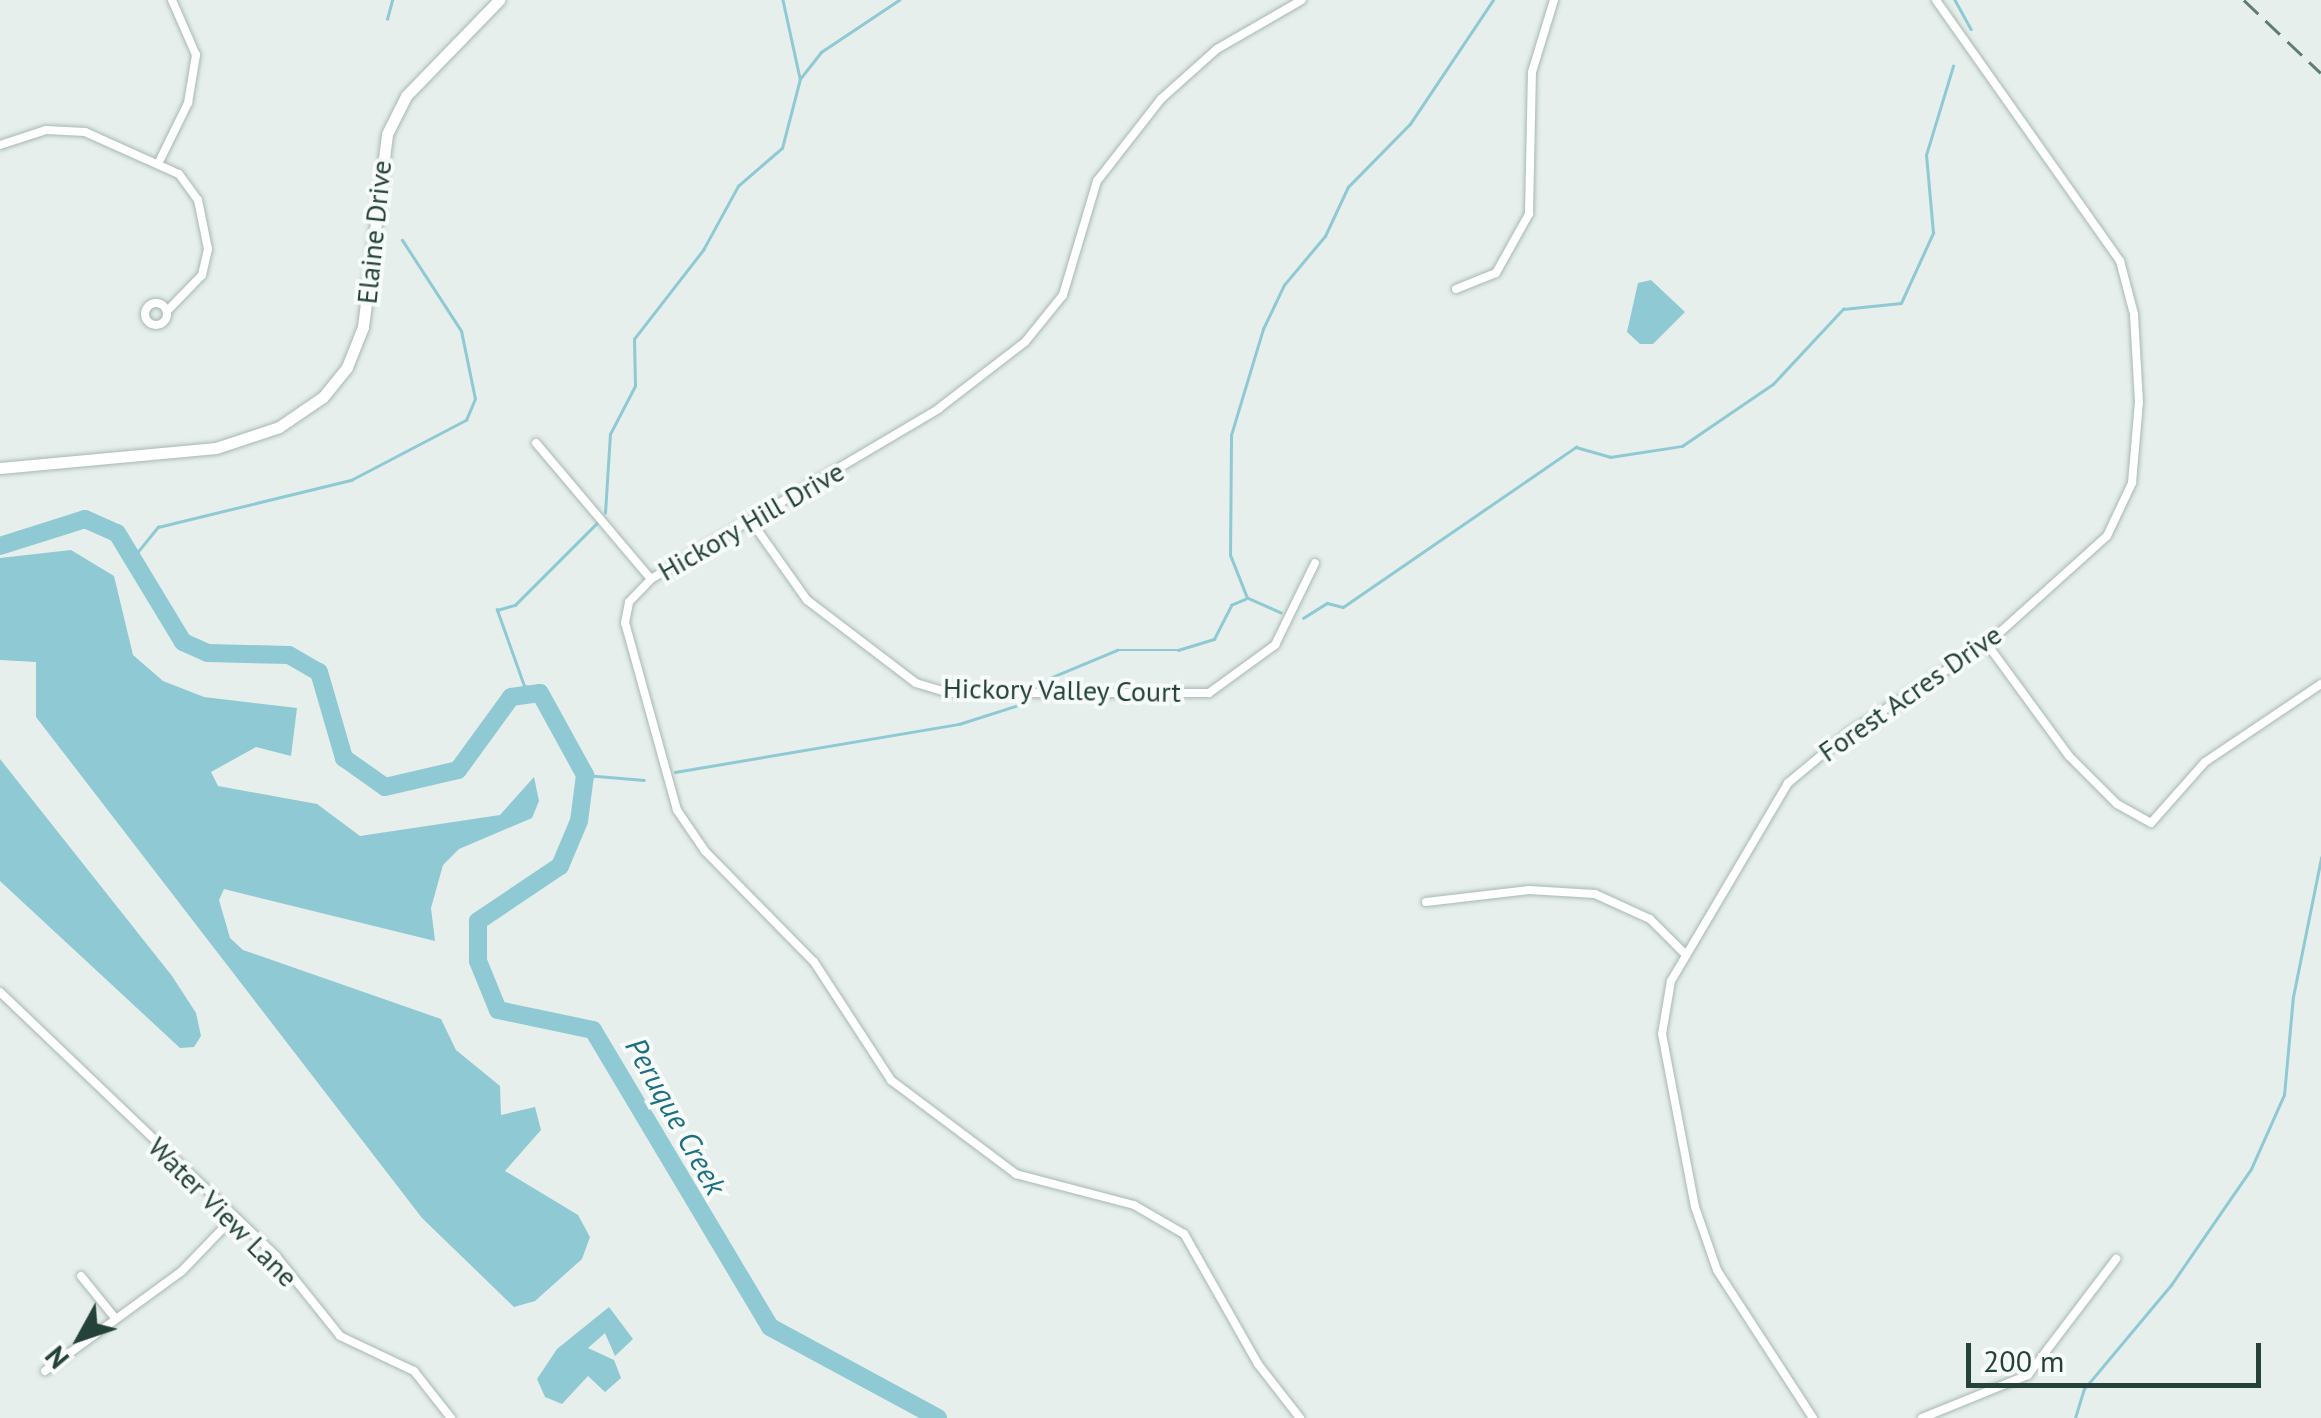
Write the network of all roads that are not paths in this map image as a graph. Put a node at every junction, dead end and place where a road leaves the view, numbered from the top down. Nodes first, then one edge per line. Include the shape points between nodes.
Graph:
1 (172, 0) edge
2 (499, 0) edge
3 (1302, 0) edge
4 (1554, 0) edge
5 (1936, 0) edge
6 (0, 145) edge
7 (160, 160) junction
8 (1456, 289) dead end
9 (167, 310) dead end
10 (536, 443) dead end
11 (0, 468) edge
12 (751, 521) junction
13 (1315, 563) dead end
14 (651, 580) junction
15 (1987, 644) junction
16 (2321, 684) edge
17 (1426, 902) dead end
18 (1684, 953) junction
19 (0, 992) edge
20 (234, 1217) junction
21 (2116, 1259) dead end
22 (81, 1276) dead end
23 (116, 1319) junction
24 (46, 1371) dead end
25 (452, 1418) edge
26 (1300, 1418) edge
27 (1813, 1418) edge
28 (1922, 1418) edge

1 - 7 street via 196,55 188,103
2 - 11 street, Elaine Drive via 433,65 391,124 376,176 363,327 347,368 322,397 279,427 216,448
3 - 12 street, Hickory Hill Drive via 1217,48 1160,99 1097,181 1063,295 1025,342 938,410
4 - 8 street via 1532,72 1526,224 1496,273
5 - 15 street, Forest Acres Drive via 2100,229 2120,262 2134,314 2139,402 2122,514 2079,564
6 - 7 street via 66,130
7 - 9 street via 198,200 208,249 202,275
10 - 14 street
12 - 13 street, Hickory Valley Court via 807,600 916,683 948,693 1208,693 1275,645
12 - 14 street, Hickory Hill Drive
14 - 26 street, Hickory Hill Drive via 629,602 626,638 663,775 688,830 792,935 910,1099 1016,1174 1134,1205 1184,1234 1258,1364
15 - 16 street via 2069,756 2117,804 2151,824 2205,762
15 - 18 street, Forest Acres Drive via 1848,734 1788,783
17 - 18 street via 1529,890 1595,894 1650,919
18 - 27 street, Forest Acres Drive via 1662,1034 1695,1207 1717,1270
19 - 20 street, Water View Lane
20 - 23 street via 198,1257
20 - 25 street, Water View Lane via 340,1336 414,1372
21 - 28 street via 2028,1375
22 - 23 street
23 - 24 street

